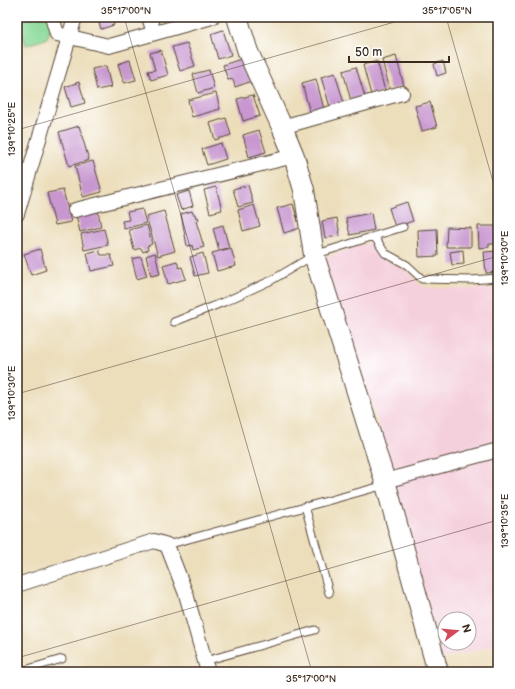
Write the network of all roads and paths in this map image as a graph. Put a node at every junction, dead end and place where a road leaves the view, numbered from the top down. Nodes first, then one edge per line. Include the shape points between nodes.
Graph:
1 (52, 17) edge
2 (76, 17) edge
3 (149, 17) edge
4 (212, 17) edge
5 (237, 17) edge
6 (154, 33) junction
7 (70, 36) junction
8 (402, 93) dead end
9 (282, 127) junction
10 (294, 156) junction
11 (75, 210) dead end
12 (17, 214) edge
13 (403, 227) dead end
14 (374, 236) junction
15 (314, 255) junction
16 (498, 278) edge
17 (174, 322) dead end
18 (498, 450) edge
19 (386, 482) junction
20 (305, 506) junction
21 (167, 545) junction
22 (17, 585) edge
23 (329, 593) dead end
24 (315, 630) dead end
25 (62, 660) dead end
26 (207, 667) edge
27 (18, 672) edge
28 (438, 672) edge

1 - 7 street via 57,34
2 - 7 street
3 - 6 street
4 - 6 street
5 - 9 street via 248,52
6 - 7 street via 110,46
7 - 12 street
8 - 9 street
9 - 10 street
10 - 11 street
10 - 15 street via 304,190
13 - 14 lane
14 - 15 lane
14 - 16 lane via 384,252 407,265 422,279
15 - 17 lane via 272,280
15 - 19 street
18 - 19 street
19 - 20 lane
19 - 28 street
20 - 21 lane
20 - 23 lane
21 - 22 street via 154,541
21 - 26 street via 186,594
24 - 26 lane
25 - 27 lane

